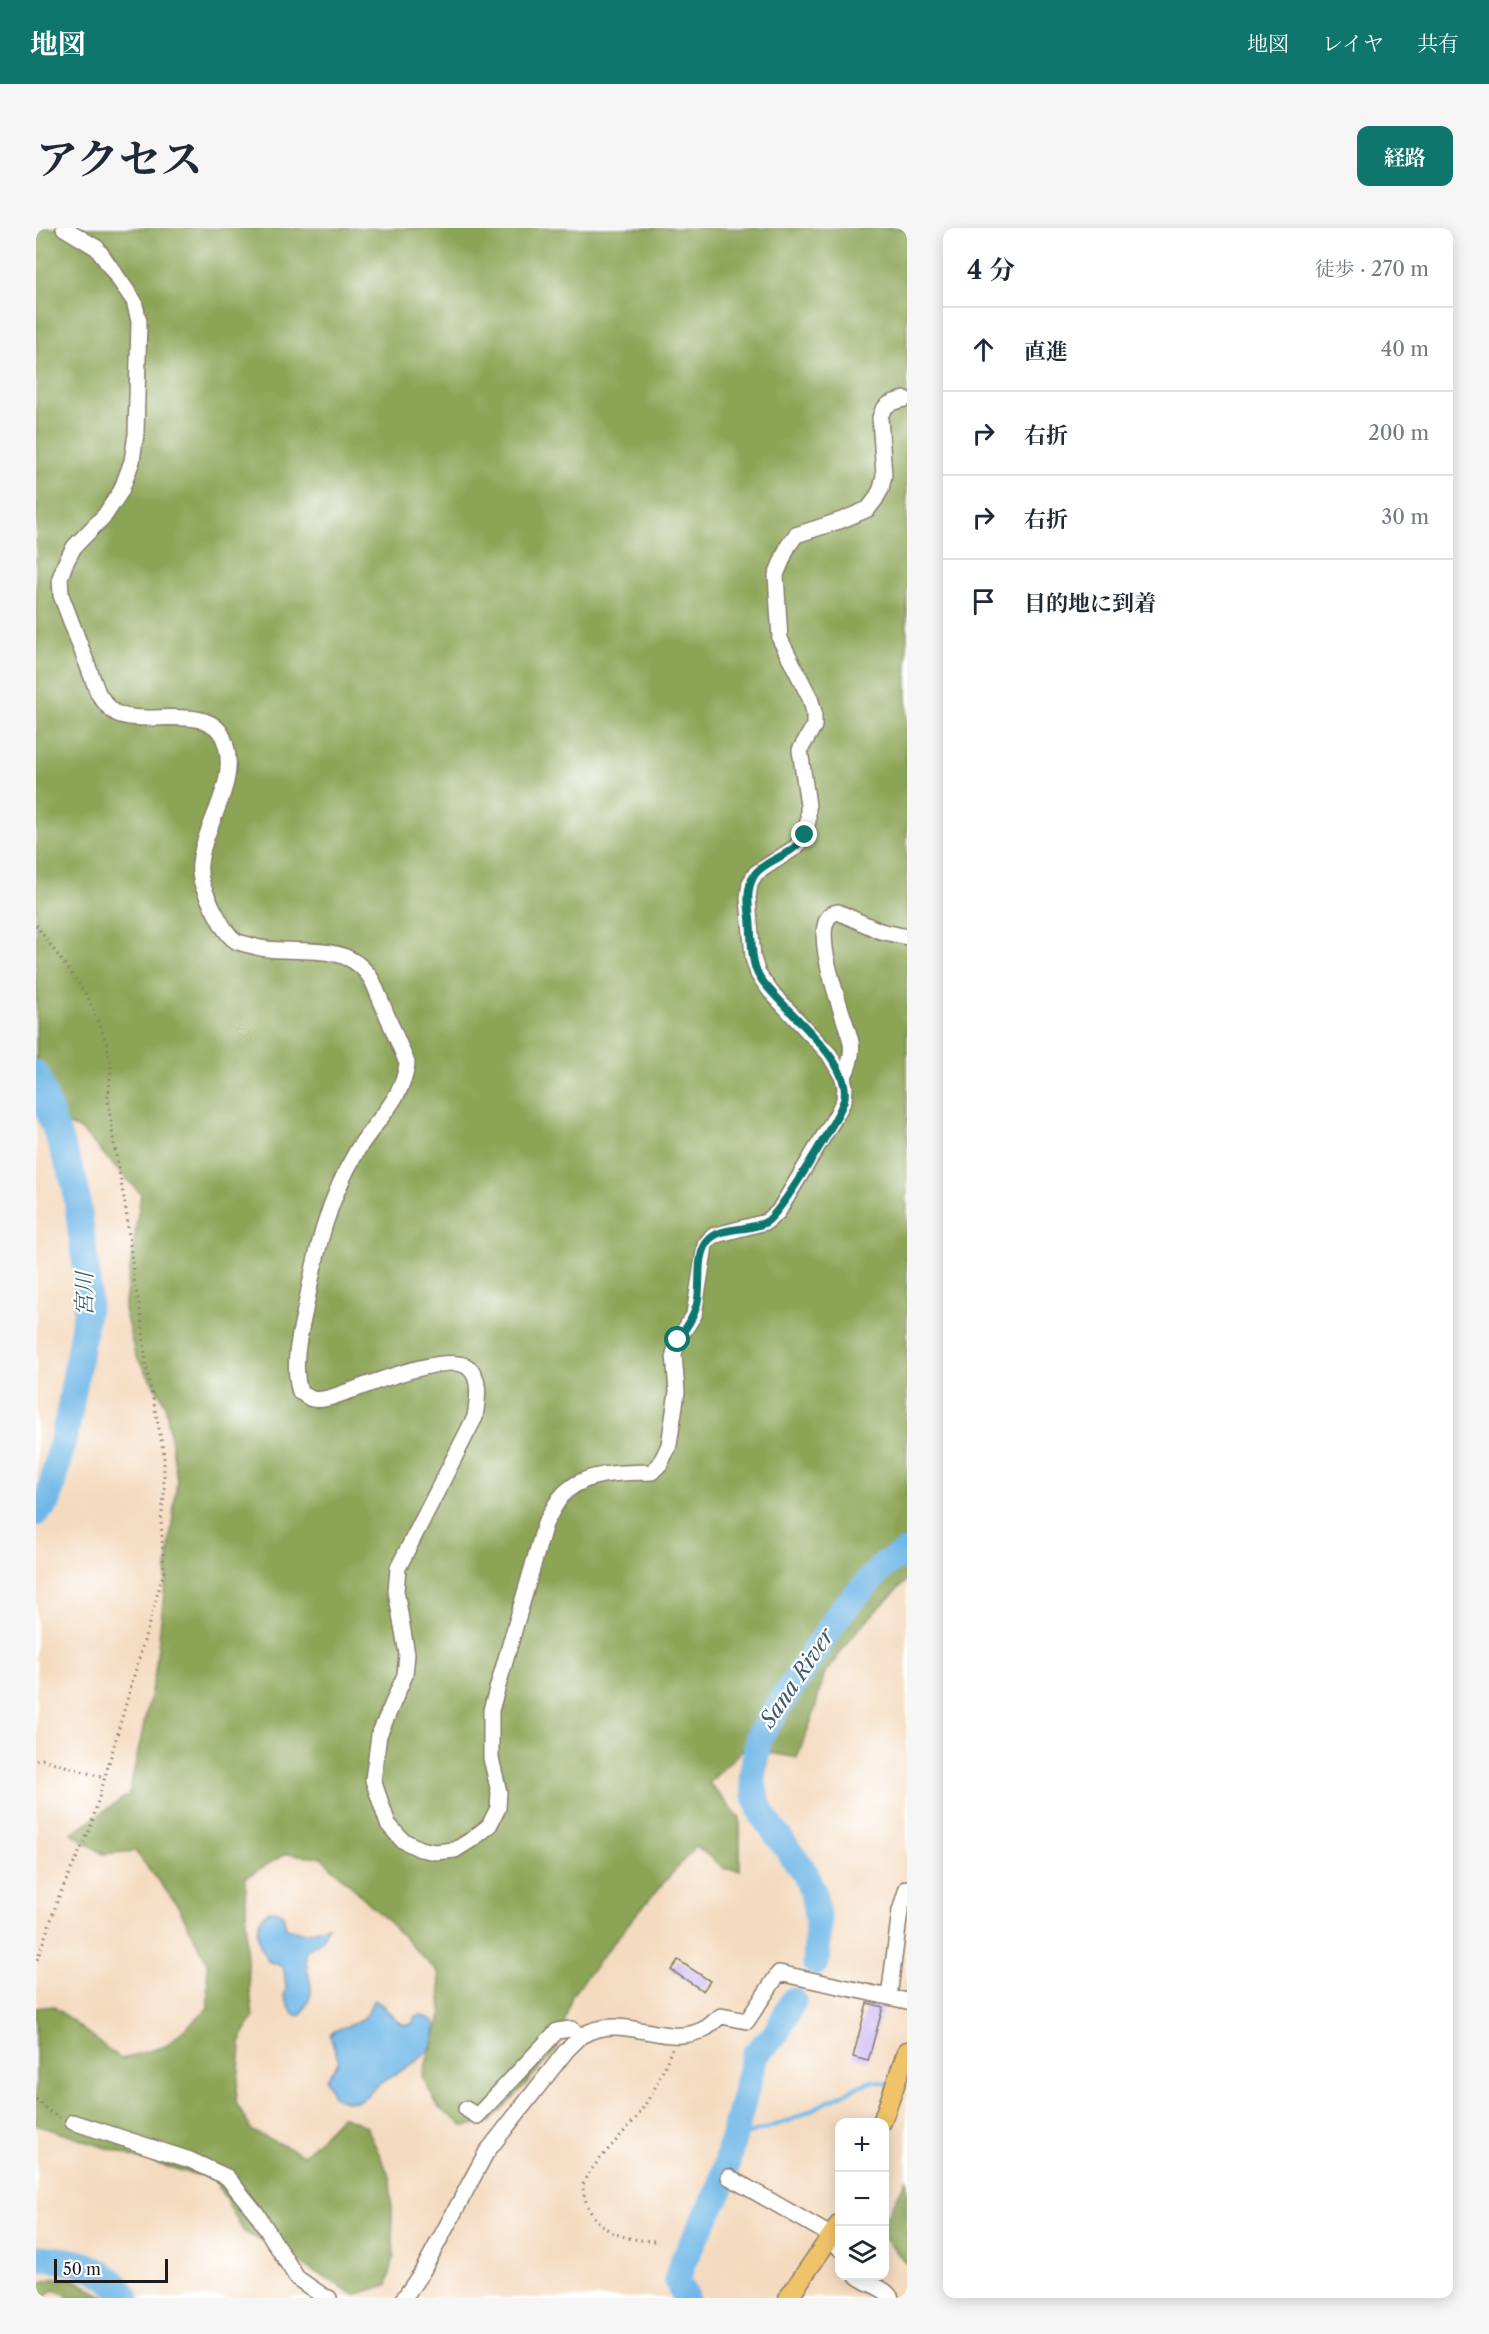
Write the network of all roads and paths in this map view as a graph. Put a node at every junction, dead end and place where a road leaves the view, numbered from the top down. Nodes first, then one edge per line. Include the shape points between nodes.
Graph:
1 (64, 228) edge
2 (906, 396) edge
3 (36, 925) edge
4 (907, 937) edge
5 (843, 1078) junction
6 (36, 1760) edge
7 (104, 1778) junction
8 (907, 1888) edge
9 (36, 1963) edge
10 (889, 1997) junction
11 (907, 2001) edge
12 (676, 2035) junction
13 (581, 2036) junction
14 (907, 2051) edge
15 (36, 2099) edge
16 (466, 2109) dead end
17 (883, 2118) edge
18 (73, 2122) joint
19 (729, 2177) dead end
20 (835, 2235) edge
21 (835, 2239) edge
22 (654, 2241) dead end
23 (861, 2280) edge
24 (329, 2298) edge
25 (404, 2298) edge
26 (788, 2298) edge
27 (891, 2298) edge

1 - 5 street via 97,248 134,301 139,321 132,461 121,491 105,515 74,547 60,578 61,595 98,693 117,714 199,720 211,723 222,735 229,774 199,866 204,890 218,918 236,941 261,950 326,952 356,961 373,982 407,1063 401,1089 341,1178 318,1240 300,1332 296,1374 300,1392 312,1399 329,1397 445,1363 470,1368 475,1379 475,1417 398,1569 396,1591 406,1654 405,1675 379,1735 373,1780 388,1824 402,1840 435,1852 455,1850 489,1826 498,1808 491,1758 491,1710 545,1524 568,1489 577,1484 615,1473 652,1472 660,1464 669,1445 678,1392 675,1354 698,1301 705,1245 712,1236 766,1222 778,1212 844,1100
2 - 5 street via 882,411 884,475 868,509 796,535 776,575 780,639 814,712 813,726 800,750 808,821 805,835 796,847 756,873 750,883 753,958 758,974 771,992 829,1054
3 - 7 path via 88,997 107,1044 114,1144 146,1365 164,1454 164,1571
4 - 5 street via 880,931 838,912 828,917 824,944 827,961 851,1041 851,1057
6 - 7 path
7 - 9 path via 90,1829 59,1896
8 - 10 street via 900,1911
10 - 11 street
10 - 12 street via 779,1973 747,2021 721,2016 706,2028
12 - 13 street via 618,2026
12 - 22 path via 660,2080 637,2116 584,2180 583,2195 602,2227 620,2236
13 - 16 street via 571,2029 557,2031 477,2116
13 - 25 street via 486,2153
14 - 17 main road
15 - 18 path via 47,2110
18 - 24 street via 190,2160 227,2177 257,2214 297,2278
19 - 20 street
21 - 26 main road
23 - 27 street via 888,2292

